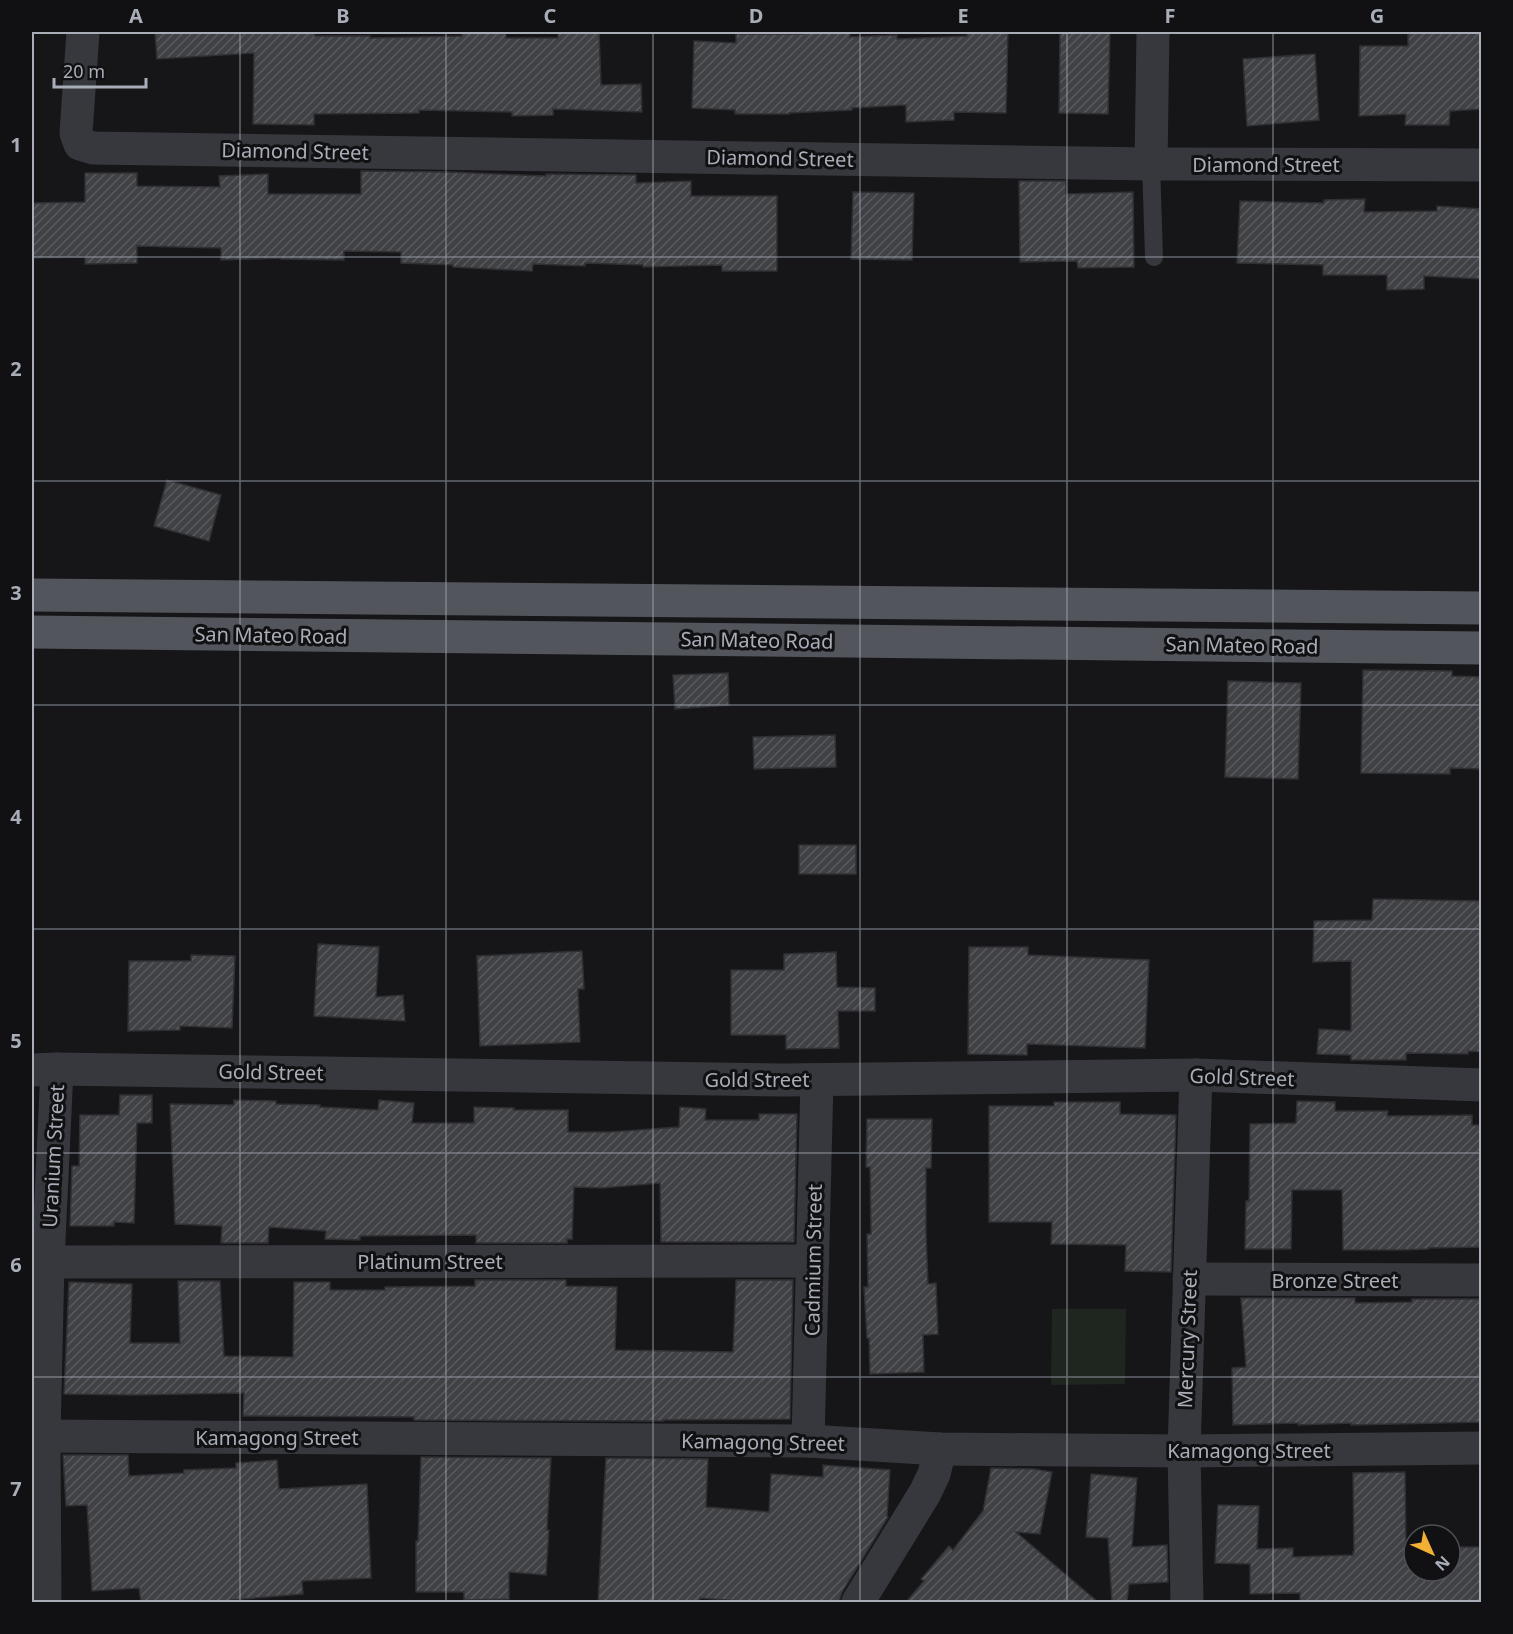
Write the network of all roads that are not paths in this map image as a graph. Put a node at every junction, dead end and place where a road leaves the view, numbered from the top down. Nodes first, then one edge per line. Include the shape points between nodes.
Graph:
1 (83, 32) edge
2 (1153, 32) edge
3 (1151, 164) junction
4 (1482, 165) edge
5 (1154, 257) dead end
6 (32, 595) edge
7 (1482, 608) edge
8 (32, 632) edge
9 (1482, 648) edge
10 (44, 1069) edge
11 (1196, 1075) junction
12 (817, 1080) junction
13 (1482, 1085) edge
14 (813, 1260) junction
15 (48, 1262) junction
16 (1189, 1279) junction
17 (1482, 1280) edge
18 (44, 1436) junction
19 (808, 1441) junction
20 (1482, 1448) edge
21 (940, 1449) junction
22 (1184, 1451) junction
23 (45, 1602) edge
24 (858, 1602) edge
25 (1187, 1602) edge

1 - 3 street, Diamond Street via 76,133 80,144 93,148
2 - 3 street
3 - 4 street, Diamond Street
3 - 5 lane
6 - 7 main road, San Mateo Road
8 - 9 main road, San Mateo Road
10 - 12 street, Gold Street
10 - 15 street, Uranium Street
11 - 12 street, Gold Street
11 - 13 street, Gold Street
11 - 16 street, Mercury Street
12 - 14 street, Cadmium Street
14 - 15 street, Platinum Street
14 - 19 street, Cadmium Street
15 - 18 street, Uranium Street
16 - 17 street, Bronze Street
16 - 22 street, Mercury Street
18 - 19 street, Kamagong Street
18 - 23 street, Uranium Street
19 - 21 street, Kamagong Street
20 - 22 street, Kamagong Street
21 - 22 street, Kamagong Street
21 - 24 street via 925,1493
22 - 25 street, Mercury Street

